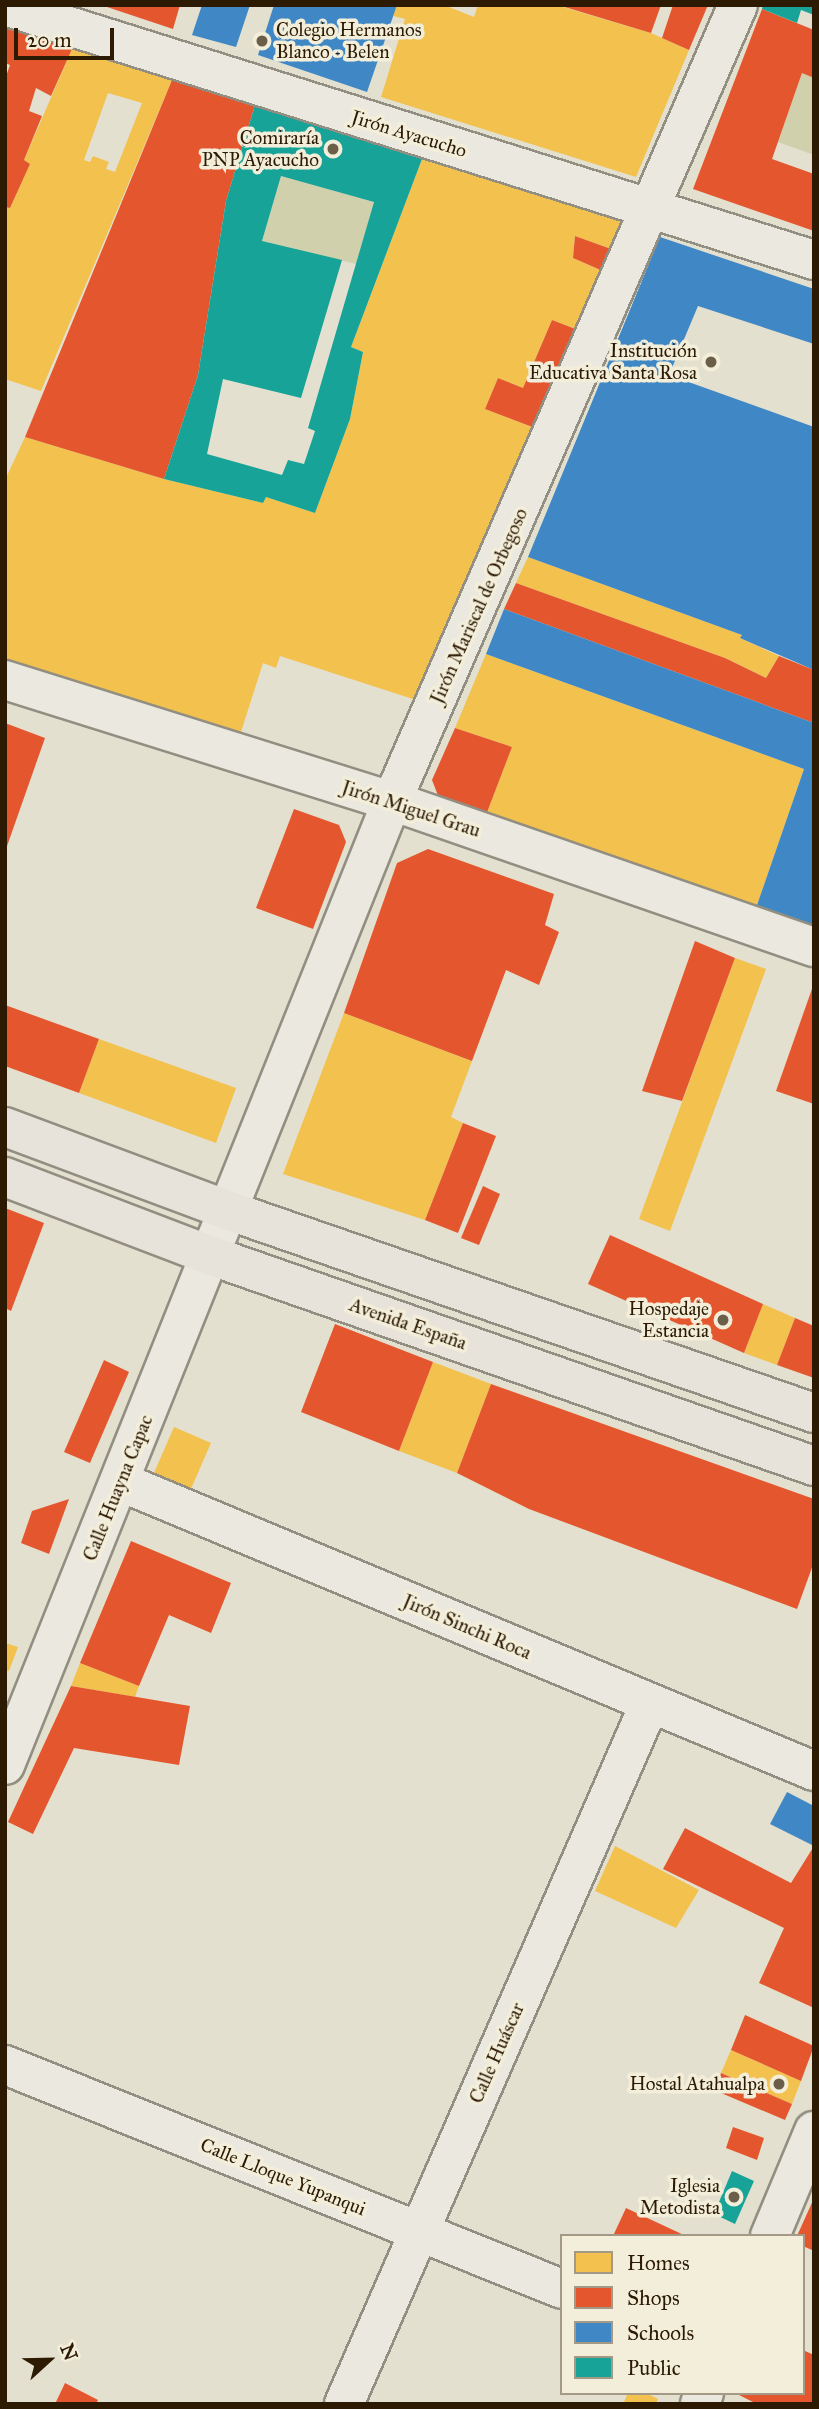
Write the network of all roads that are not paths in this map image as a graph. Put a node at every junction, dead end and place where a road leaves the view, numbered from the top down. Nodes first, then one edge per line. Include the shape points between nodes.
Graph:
1 (738, 5) edge
2 (5, 6) edge
3 (653, 211) junction
4 (814, 260) edge
5 (5, 680) edge
6 (392, 802) junction
7 (814, 947) edge
8 (5, 1127) edge
9 (5, 1177) edge
10 (230, 1211) junction
11 (212, 1256) junction
12 (814, 1413) edge
13 (814, 1466) edge
14 (121, 1482) junction
15 (650, 1703) junction
16 (7, 1754) edge
17 (814, 1771) edge
18 (5, 2065) edge
19 (814, 2131) edge
20 (419, 2232) junction
21 (771, 2234) edge
22 (560, 2288) edge
23 (344, 2404) edge

1 - 3 street, Jirón Mariscal de Orbegoso
2 - 3 street, Jirón Ayacucho
3 - 4 street, Jirón Ayacucho
3 - 6 street, Jirón Mariscal de Orbegoso
5 - 6 street, Jirón Miguel Grau
6 - 7 street, Jirón Miguel Grau
6 - 10 street, Jirón Mariscal de Orbegoso
8 - 10 main road
9 - 11 main road, Avenida España
10 - 11 street, Calle Huayna Capac
10 - 12 main road
11 - 13 main road, Avenida España
11 - 14 street, Calle Huayna Capac
14 - 15 street, Jirón Sinchi Roca
14 - 16 street, Calle Huayna Capac
15 - 17 street, Jirón Sinchi Roca
15 - 20 street, Calle Huáscar
18 - 20 street, Calle Lloque Yupanqui
19 - 21 street
20 - 22 street, Calle Lloque Yupanqui
20 - 23 street, Calle Huáscar

